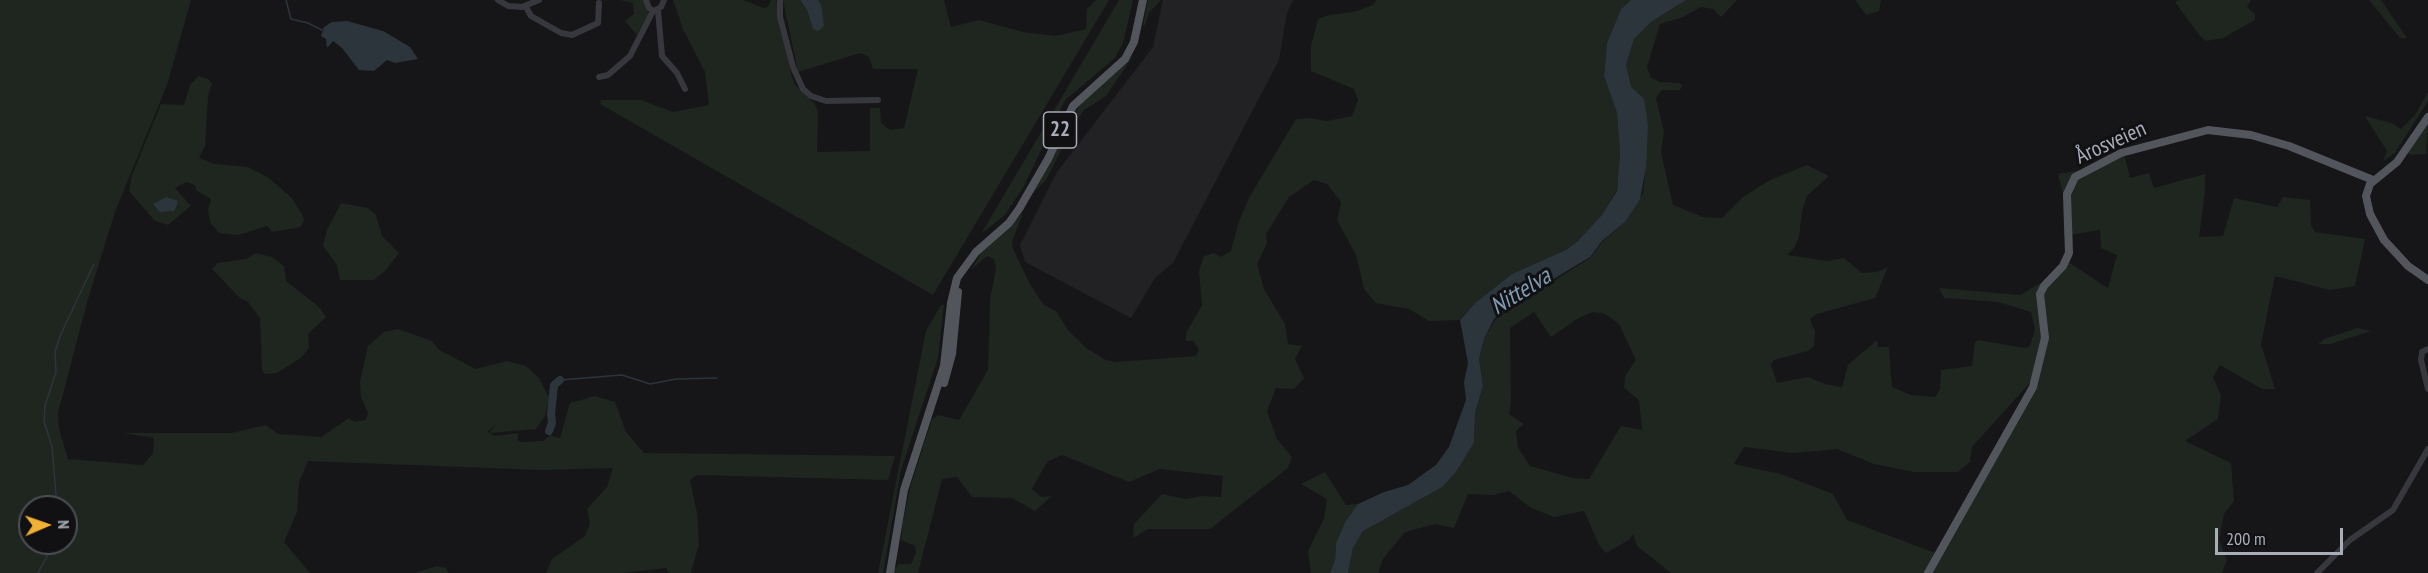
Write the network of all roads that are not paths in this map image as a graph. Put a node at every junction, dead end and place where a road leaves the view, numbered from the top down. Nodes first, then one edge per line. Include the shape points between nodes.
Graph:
1 (498, 0) edge
2 (539, 0) edge
3 (646, 0) edge
4 (664, 0) edge
5 (780, 0) edge
6 (1143, 0) edge
7 (599, 3) dead end
8 (526, 7) junction
9 (655, 11) junction
10 (599, 77) dead end
11 (685, 89) dead end
12 (878, 100) dead end
13 (2428, 117) edge
14 (2373, 180) junction
15 (2428, 280) edge
16 (2428, 349) edge
17 (2428, 389) edge
18 (2428, 449) edge
19 (890, 573) edge
20 (1928, 573) edge
21 (2318, 573) edge

1 - 8 street via 508,6
2 - 8 street
3 - 9 street
4 - 9 street
5 - 12 street via 780,16 793,67 803,89 826,101
6 - 19 main road, 22 via 1134,42 1125,59 1073,106 1019,209 961,270 954,288 945,359 904,490
7 - 8 street via 598,22 569,36 531,16
9 - 10 street via 630,56 608,75
9 - 11 street via 662,56
13 - 14 main road via 2394,165
14 - 15 main road via 2366,196 2373,222 2393,252
14 - 20 main road, Årosveien via 2289,146 2251,135 2208,130 2121,153 2075,177 2067,194 2071,239 2068,257 2040,294 2045,338 2033,387
16 - 17 street via 2422,352 2421,360
18 - 21 street via 2393,510 2350,540

